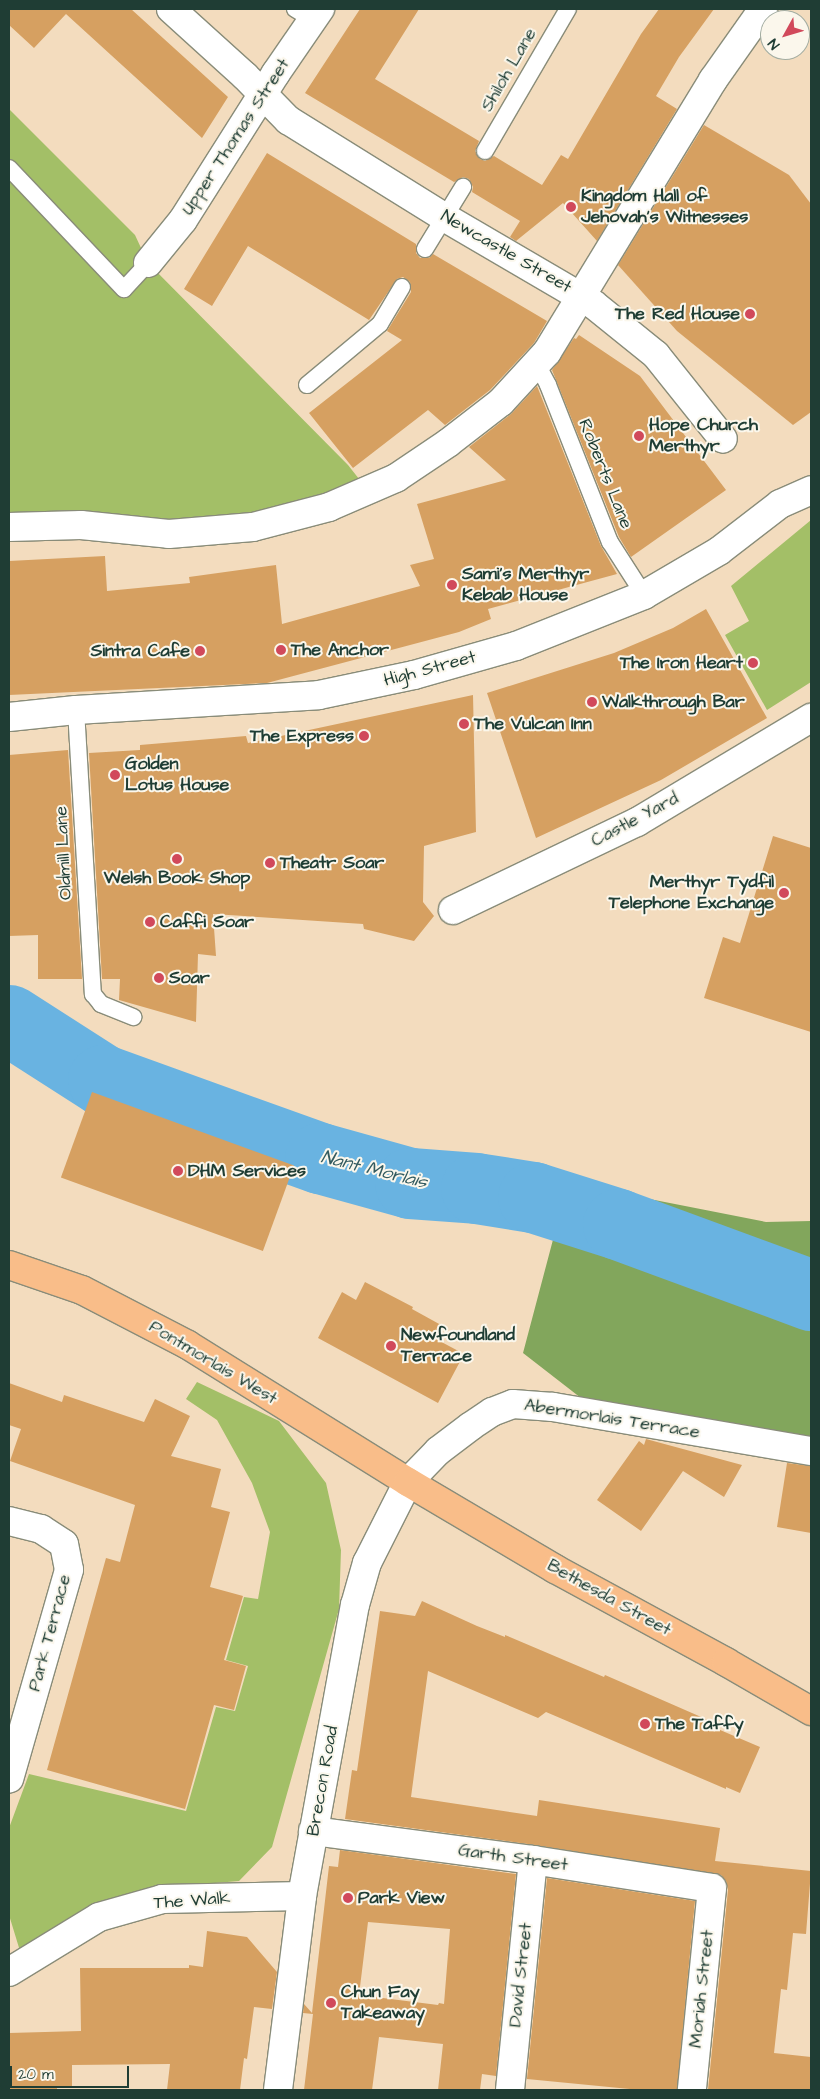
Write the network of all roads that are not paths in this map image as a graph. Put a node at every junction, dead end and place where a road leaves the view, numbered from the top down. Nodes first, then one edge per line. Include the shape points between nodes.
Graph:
1 (171, 9) edge
2 (568, 9) edge
3 (763, 9) edge
4 (310, 12) edge
5 (263, 95) junction
6 (484, 151) dead end
7 (9, 168) edge
8 (463, 187) dead end
9 (444, 216) junction
10 (425, 249) dead end
11 (148, 263) joint
12 (402, 287) dead end
13 (582, 297) junction
14 (536, 364) junction
15 (307, 385) dead end
16 (723, 439) dead end
17 (811, 490) edge
18 (9, 526) edge
19 (644, 594) junction
20 (76, 710) junction
21 (9, 717) edge
22 (811, 718) edge
23 (453, 910) dead end
24 (134, 1017) dead end
25 (9, 1265) edge
26 (811, 1451) edge
27 (408, 1482) junction
28 (9, 1521) edge
29 (811, 1711) edge
30 (11, 1761) edge
31 (313, 1831) junction
32 (533, 1860) junction
33 (712, 1888) joint
34 (302, 1896) junction
35 (9, 1969) edge
36 (278, 2090) edge
37 (510, 2090) edge
38 (692, 2090) edge

1 - 5 street, Newcastle Street
2 - 6 lane, Shiloh Lane
3 - 13 street via 712,80
4 - 5 street, Upper Thomas Street
5 - 9 street, Newcastle Street via 288,120
5 - 11 street, Upper Thomas Street via 183,220
7 - 11 lane via 124,289
8 - 9 lane
9 - 10 lane
9 - 13 street, Newcastle Street
12 - 15 lane via 380,324
13 - 14 street
13 - 16 street, Newcastle Street via 656,355
14 - 18 street via 501,402 448,443 396,478 329,508 253,527 169,534 81,525
14 - 19 lane, Roberts Lane via 548,385 610,542
17 - 19 street, High Street via 780,504 719,551
19 - 20 street, High Street via 516,646 400,679 328,693
20 - 21 street, High Street
20 - 24 lane, Oldmill Lane via 93,994 101,1004
22 - 23 street, Castle Yard via 637,822
25 - 27 main road, Pontmorlais West via 82,1290 188,1346
26 - 27 street, Abermorlais Terrace via 553,1407 513,1404 492,1412 471,1426 438,1451
27 - 29 main road, Bethesda Street via 555,1569
27 - 31 street, Brecon Road via 367,1563 355,1605
28 - 30 street, Park Terrace via 40,1529 64,1544 69,1570
31 - 32 street, Garth Street
31 - 34 street, Brecon Road
32 - 33 street, Garth Street
32 - 37 street, David Street
33 - 38 street, Moriah Street
34 - 35 street, The Walk via 162,1899 99,1917
34 - 36 street, Brecon Road

